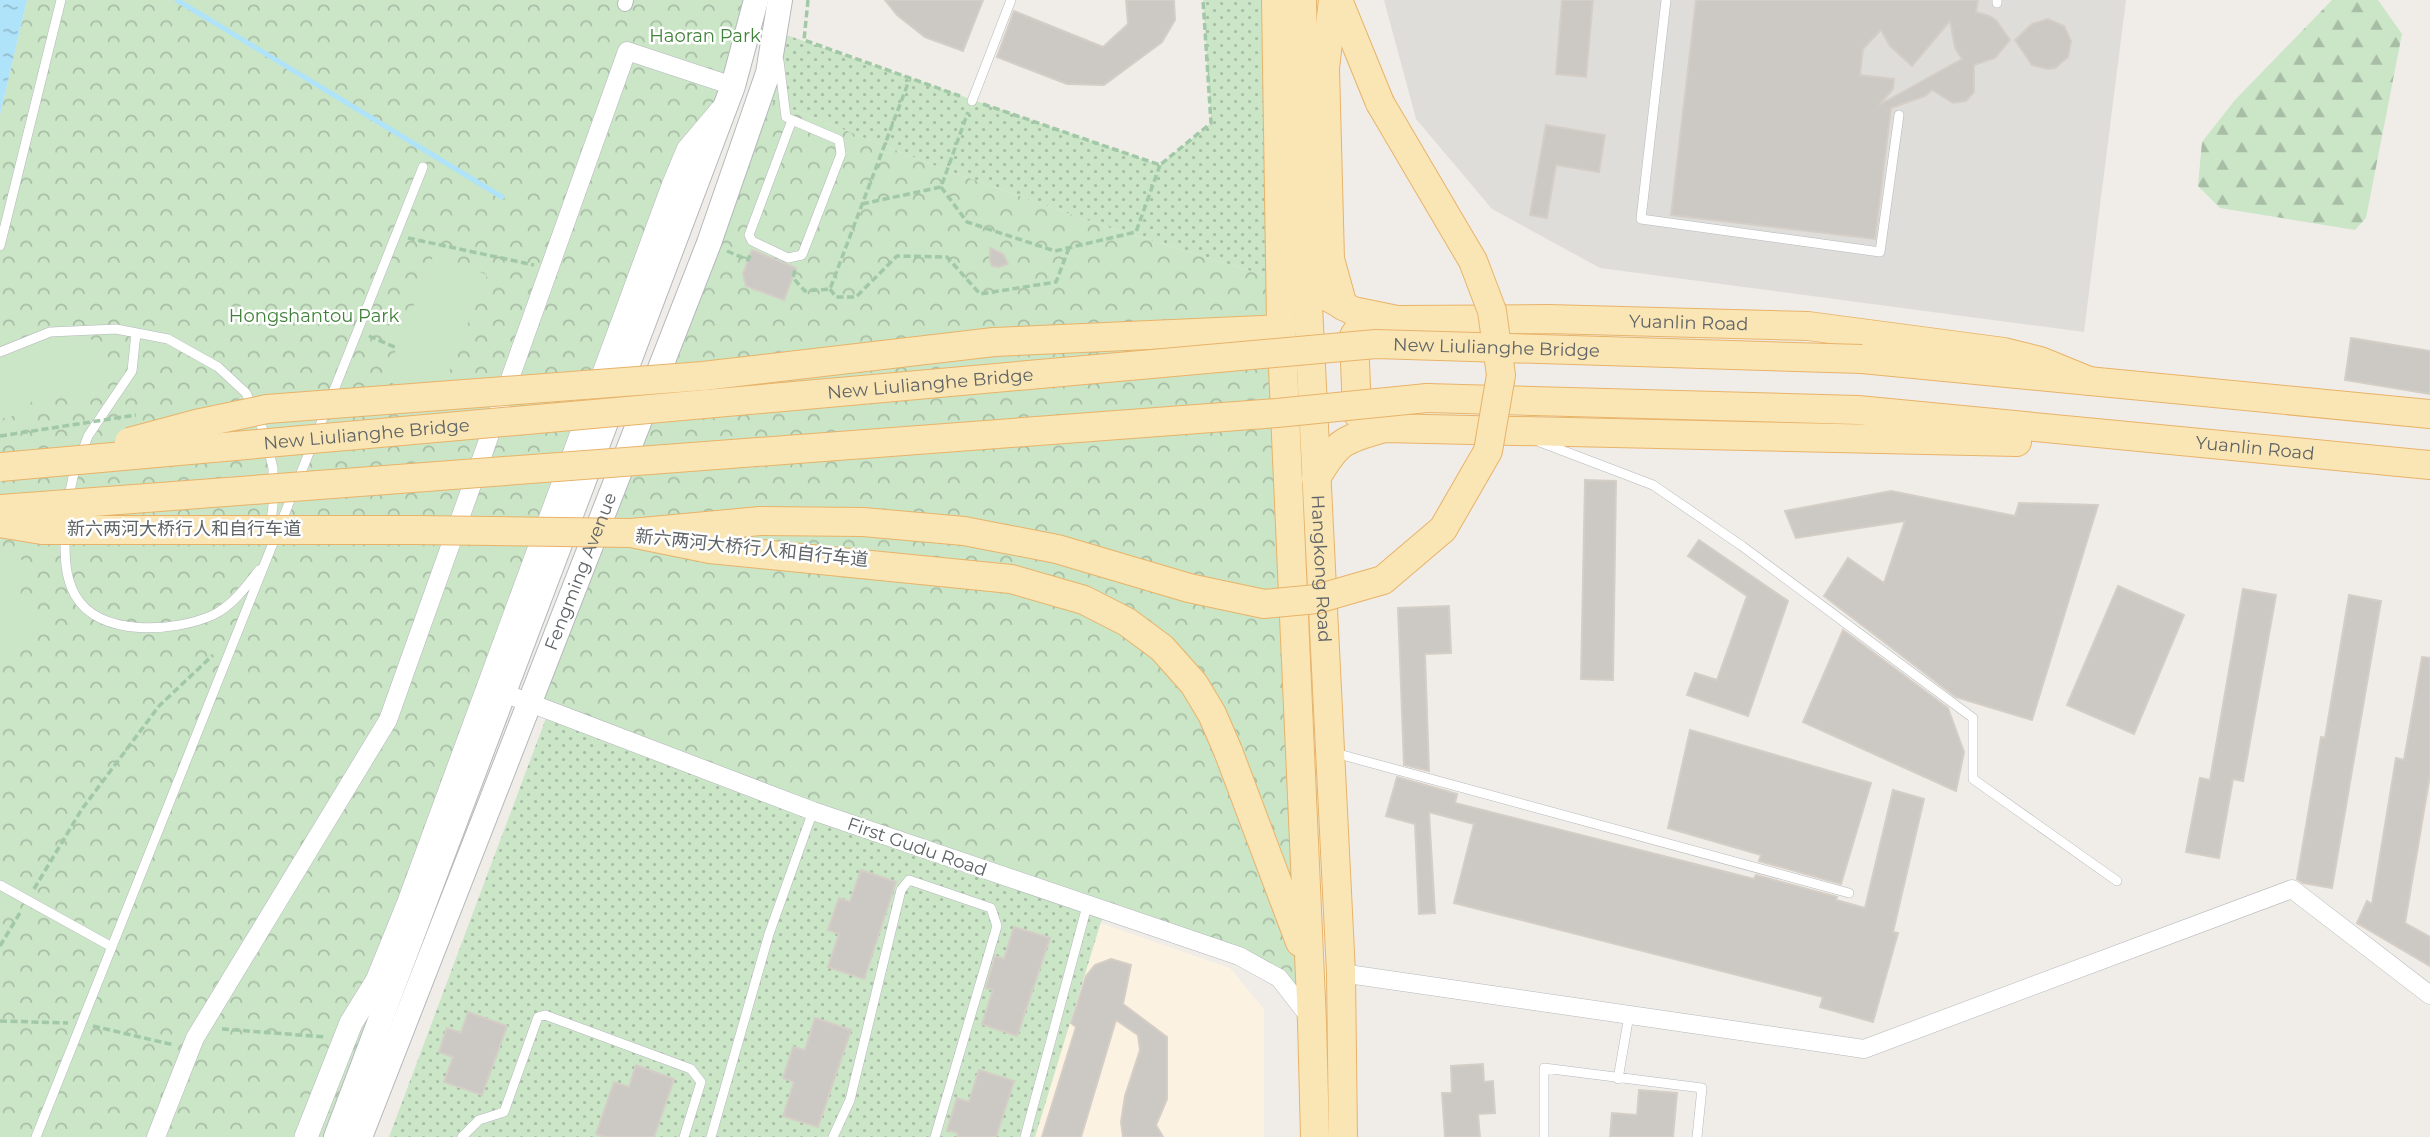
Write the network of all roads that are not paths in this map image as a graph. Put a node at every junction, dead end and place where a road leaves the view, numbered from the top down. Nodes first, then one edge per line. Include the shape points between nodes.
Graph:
1 (61, 0) edge
2 (756, 0) edge
3 (780, 0) edge
4 (1011, 0) edge
5 (1276, 0) edge
6 (1302, 0) edge
7 (1336, 0) edge
8 (1666, 0) edge
9 (775, 31) junction
10 (729, 96) junction
11 (972, 101) road end
12 (1899, 115) dead end
13 (792, 120) junction
14 (423, 167) dead end
15 (0, 246) edge
16 (1307, 265) junction
17 (1343, 306) junction
18 (1375, 315) junction
19 (1282, 329) junction
20 (136, 333) junction
21 (0, 352) edge
22 (1862, 359) joint
23 (2089, 381) junction
24 (2430, 414) edge
25 (1380, 430) junction
26 (2079, 431) junction
27 (1512, 432) junction
28 (60, 461) junction
29 (2430, 465) edge
30 (0, 467) edge
31 (1317, 478) junction
32 (0, 509) edge
33 (0, 523) edge
34 (631, 533) junction
35 (265, 562) junction
36 (504, 692) junction
37 (531, 703) junction
38 (1330, 752) junction
39 (813, 811) junction
40 (2117, 881) dead end
41 (0, 885) edge
42 (1849, 893) dead end
43 (1087, 906) junction
44 (112, 947) junction
45 (1310, 970) junction
46 (1340, 973) junction
47 (2430, 995) edge
48 (1629, 1015) junction
49 (1312, 1022) junction
50 (1618, 1079) junction
51 (36, 1137) edge
52 (156, 1137) edge
53 (306, 1137) edge
54 (336, 1137) edge
55 (360, 1137) edge
56 (462, 1137) edge
57 (684, 1137) edge
58 (711, 1137) edge
59 (833, 1137) edge
60 (935, 1137) edge
61 (1026, 1137) edge
62 (1315, 1137) edge
63 (1343, 1137) edge
64 (1544, 1137) edge
65 (1697, 1137) edge

1 - 15 lane
2 - 10 main road, Fengming Avenue
3 - 9 main road, Fengming Avenue
4 - 11 lane
5 - 19 main road, Hangkong Road
6 - 16 main road, Hangkong Road
7 - 17 main road via 1325,68 1330,259
7 - 34 main road, bridge via 1380,103 1473,261 1492,311 1500,375 1488,451 1443,529 1383,580 1317,599 1264,604 1189,588 1057,549 964,531 863,522 760,521
8 - 12 lane via 1642,219 1880,252
9 - 13 lane via 786,117
9 - 37 main road, Fengming Avenue via 761,97 709,243
10 - 36 main road, Fengming Avenue
10 - 52 street via 627,51 388,720 201,1027
10 - 53 street via 688,150 673,186 409,902 377,981 351,1023
13 - 13 lane via 839,139 841,154 802,255 788,258 752,242 749,235
14 - 35 lane
16 - 17 main road, Yuanlin Road via 1319,292
16 - 31 main road, Hangkong Road
17 - 18 main road, Yuanlin Road
18 - 23 main road, Yuanlin Road via 1397,320 1548,318 1808,327 2004,352
18 - 25 main road via 1358,326 1354,336 1357,413
19 - 28 main road, bridge via 994,342 703,376 267,409
19 - 45 main road, Hangkong Road
20 - 21 lane via 116,329 51,332
20 - 35 lane via 168,339 218,367 246,393 264,432 273,468
20 - 35 lane via 132,371 88,436 64,516 66,572 76,596 102,619 160,629 215,614 240,594
22 - 23 main road, Yuanlin Road
22 - 28 main road, New Liulianghe Bridge, bridge via 1377,344
23 - 24 main road, Yuanlin Road
25 - 27 main road, Yuanlin Road
25 - 31 main road, Yuanlin Road via 1350,438 1332,451
26 - 27 main road, Yuanlin Road via 2049,442
26 - 29 main road, Yuanlin Road
26 - 32 main road, Yuanlin Road, bridge via 1858,410 1427,398
27 - 40 lane via 1653,485 1764,562 1973,718 1973,779
28 - 30 main road, New Liulianghe Bridge, bridge
31 - 38 main road, Hangkong Road
33 - 34 main road, bridge via 42,530
34 - 45 main road, bridge via 710,549 1011,579 1084,600 1127,622 1162,648 1194,684 1212,714
35 - 44 lane
36 - 37 street, First Gudu Road
36 - 54 main road, Fengming Avenue
37 - 39 street, First Gudu Road
37 - 55 main road, Fengming Avenue
38 - 42 lane
38 - 46 main road, Hangkong Road
39 - 43 street, First Gudu Road
39 - 58 lane via 769,934
41 - 44 lane
43 - 49 street, First Gudu Road via 1239,956 1279,978
43 - 61 lane
44 - 51 lane
45 - 49 main road, Hangkong Road
46 - 48 street
46 - 63 main road, Hangkong Road
47 - 48 street via 2292,889 1864,1049
48 - 50 lane
49 - 62 main road, Hangkong Road
50 - 64 lane via 1544,1068
50 - 65 lane via 1703,1088
56 - 57 lane via 479,1120 504,1112 538,1017 545,1015 691,1069 701,1082
59 - 60 lane via 850,1101 901,891 909,880 991,908 997,926

